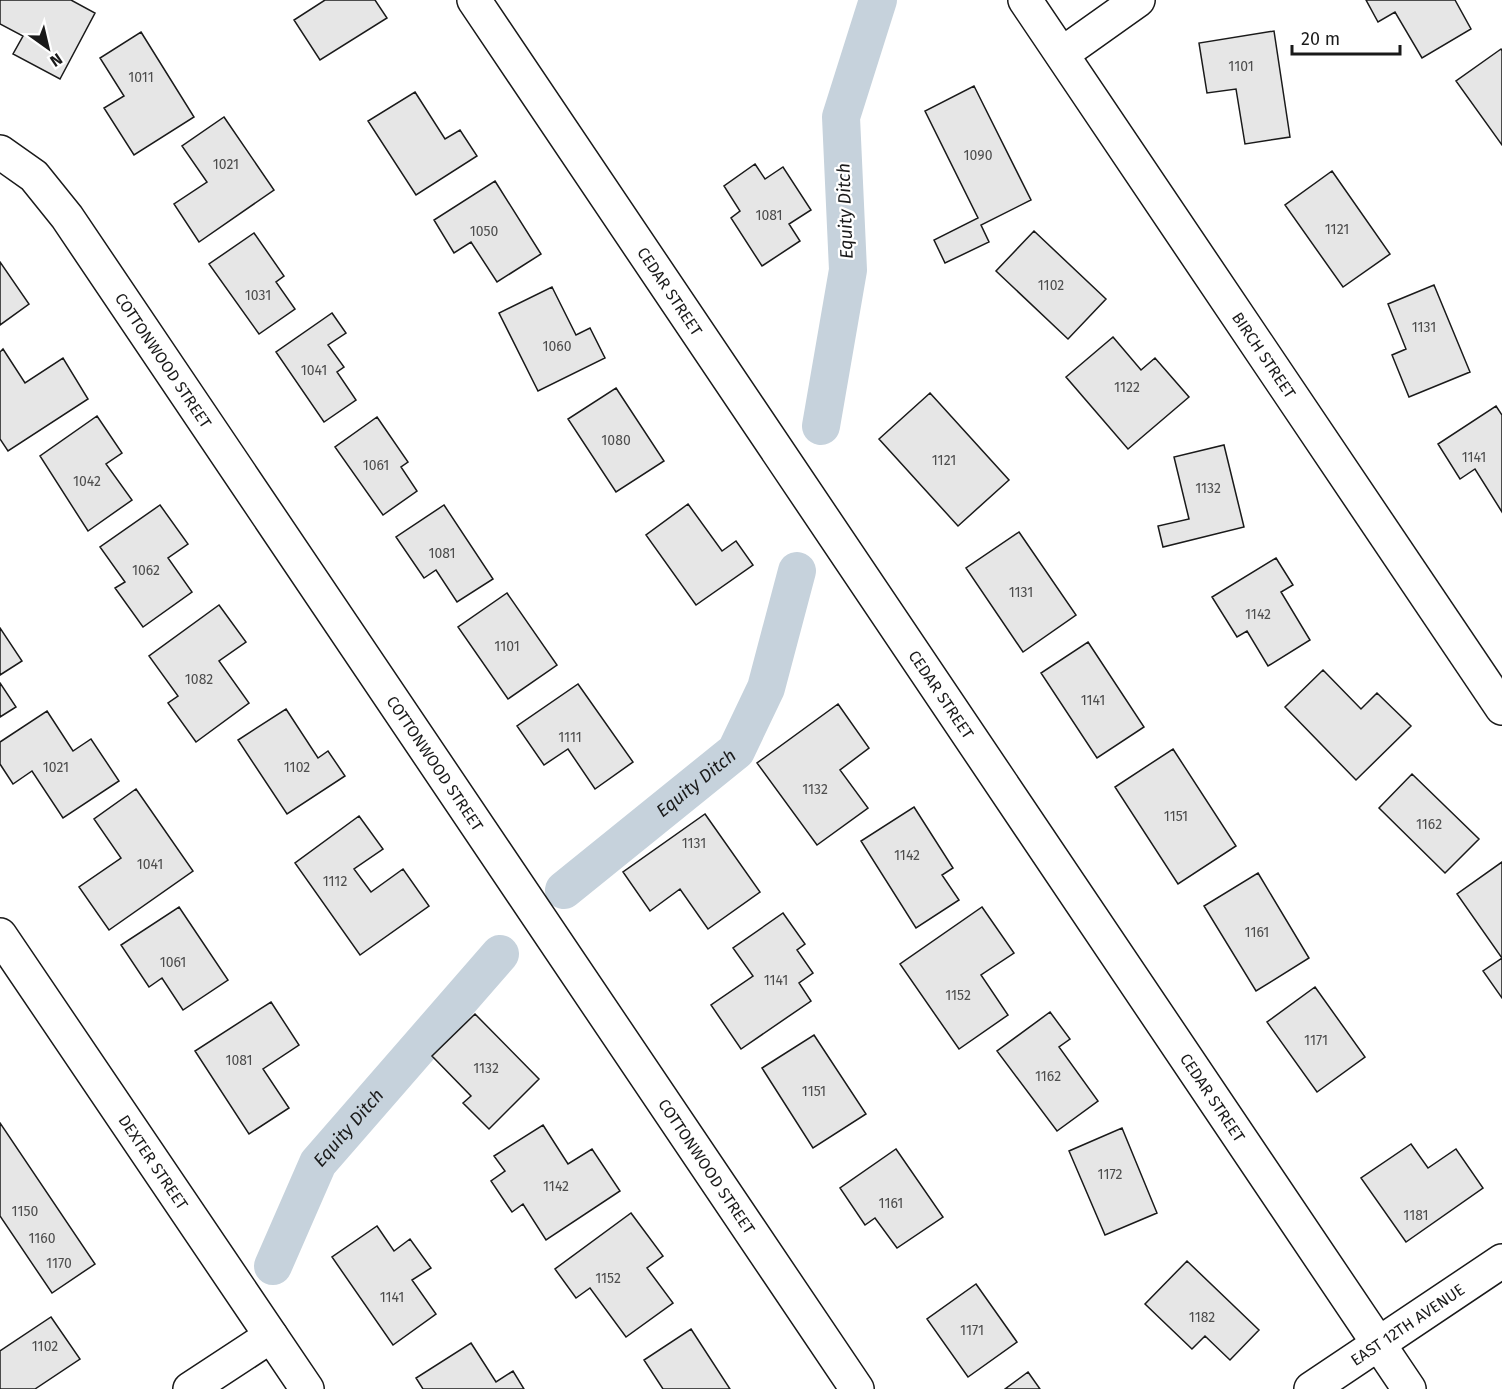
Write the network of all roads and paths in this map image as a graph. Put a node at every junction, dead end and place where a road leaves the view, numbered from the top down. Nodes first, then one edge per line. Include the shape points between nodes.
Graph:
1 (474, 0) edge
2 (1025, 0) edge
3 (1138, 0) edge
4 (1062, 54) junction
5 (0, 152) edge
6 (1502, 708) edge
7 (0, 935) edge
8 (1502, 1261) edge
9 (271, 1336) junction
10 (1378, 1344) junction
11 (190, 1389) edge
12 (307, 1389) edge
13 (857, 1389) edge
14 (1311, 1389) edge
15 (1409, 1389) edge

1 - 10 street, CEDAR STREET
2 - 4 street, BIRCH STREET
3 - 4 street
4 - 6 street, BIRCH STREET
5 - 13 street, COTTONWOOD STREET via 34,176 68,217
7 - 9 street, DEXTER STREET
8 - 10 street, EAST 12TH AVENUE
9 - 11 street
9 - 12 street, DEXTER STREET
10 - 14 street, EAST 12TH AVENUE
10 - 15 street, CEDAR STREET

